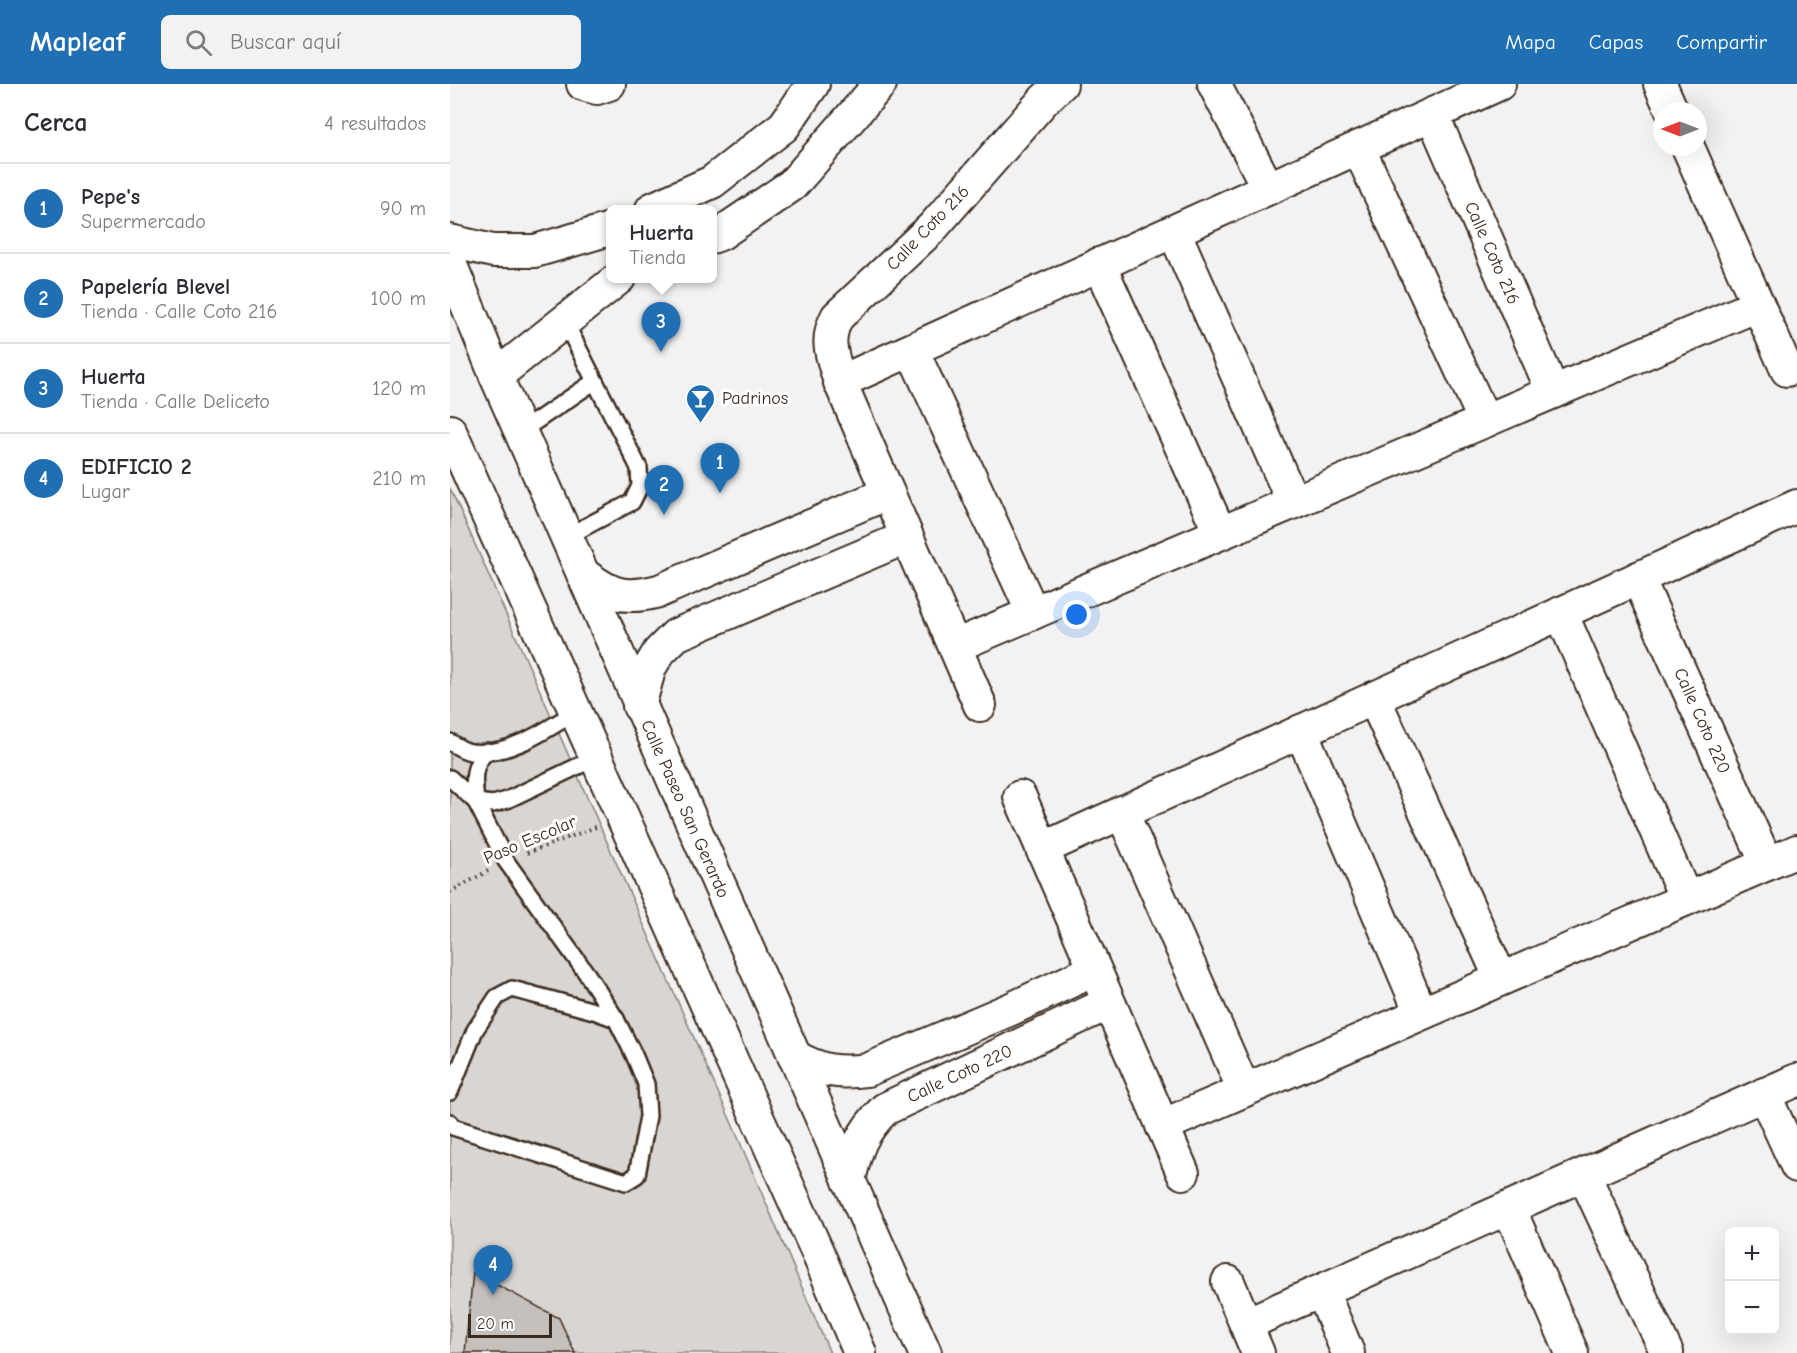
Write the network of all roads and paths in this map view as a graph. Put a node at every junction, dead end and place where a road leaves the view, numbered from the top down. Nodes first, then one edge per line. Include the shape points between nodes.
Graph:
1 (583, 84) edge
2 (609, 84) edge
3 (813, 84) edge
4 (880, 84) edge
5 (1061, 84) edge
6 (1214, 84) edge
7 (1499, 84) edge
8 (1660, 84) edge
9 (1668, 102) edge
10 (1432, 114) junction
11 (1358, 147) junction
12 (1692, 156) edge
13 (1268, 188) junction
14 (663, 205) edge
15 (606, 230) edge
16 (1174, 231) junction
17 (717, 235) edge
18 (450, 241) edge
19 (450, 263) edge
20 (1099, 264) junction
21 (614, 283) edge
22 (1758, 305) junction
23 (564, 321) junction
24 (912, 350) junction
25 (1786, 370) dead end
26 (496, 376) junction
27 (595, 381) junction
28 (840, 382) junction
29 (1553, 392) junction
30 (1485, 421) junction
31 (450, 431) edge
32 (520, 432) junction
33 (888, 493) junction
34 (1293, 502) junction
35 (1797, 506) edge
36 (1220, 533) junction
37 (566, 537) junction
38 (907, 537) junction
39 (583, 574) junction
40 (1638, 578) junction
41 (1033, 613) junction
42 (1561, 613) junction
43 (955, 646) junction
44 (1374, 698) junction
45 (980, 705) dead end
46 (639, 706) junction
47 (575, 712) junction
48 (1301, 731) junction
49 (450, 742) edge
50 (487, 751) junction
51 (595, 758) junction
52 (450, 778) edge
53 (1020, 797) dead end
54 (476, 802) junction
55 (1122, 812) junction
56 (622, 817) junction
57 (1042, 849) junction
58 (1797, 851) edge
59 (506, 861) junction
60 (1767, 864) junction
61 (450, 892) edge
62 (1686, 899) junction
63 (1094, 970) junction
64 (1501, 979) junction
65 (1109, 1003) junction
66 (1421, 1014) junction
67 (616, 1019) junction
68 (794, 1056) junction
69 (1797, 1080) edge
70 (1244, 1090) junction
71 (450, 1092) edge
72 (1764, 1094) junction
73 (450, 1122) edge
74 (1162, 1126) junction
75 (1797, 1166) edge
76 (1183, 1173) dead end
77 (1584, 1175) junction
78 (849, 1181) junction
79 (1509, 1208) junction
80 (1228, 1282) dead end
81 (1322, 1290) junction
82 (1246, 1324) junction
83 (860, 1353) edge
84 (925, 1353) edge
85 (1258, 1353) edge
86 (1348, 1353) edge
87 (1572, 1353) edge
88 (1667, 1353) edge

1 - 2 street via 597,88
3 - 14 street via 784,126 712,182
4 - 17 street via 792,185
5 - 28 street, Calle Coto 216 via 932,228 837,317 829,346
6 - 13 street
7 - 10 street
8 - 9 street
10 - 11 street
10 - 29 street, Calle Coto 216
11 - 13 street
11 - 30 street
12 - 22 street
13 - 16 street
15 - 18 street via 535,250 493,251
16 - 20 street
16 - 34 street
19 - 26 street, Calle Paseo San Gerardo
20 - 24 street
20 - 36 street
21 - 23 street
22 - 25 street
22 - 29 street
23 - 26 street
23 - 27 lane
24 - 28 street
24 - 41 street
26 - 32 street, Calle Paseo San Gerardo
27 - 32 lane
27 - 37 lane via 639,468 640,486 633,502
28 - 33 street, Calle Coto 216
29 - 30 street
30 - 34 street
31 - 47 street
32 - 37 street, Calle Paseo San Gerardo
33 - 38 street, Calle Coto 216
33 - 39 street via 651,593 618,594 603,589
34 - 36 street
35 - 40 street
36 - 41 street
37 - 39 street, Calle Paseo San Gerardo
38 - 43 street, Calle Coto 216
38 - 46 street via 676,635 650,667
39 - 46 street, Calle Paseo San Gerardo
40 - 42 street
40 - 60 street, Calle Coto 220
41 - 43 street
42 - 44 street
42 - 62 street
43 - 45 street, Calle Coto 216
44 - 48 street
44 - 64 street
46 - 68 street, Calle Paseo San Gerardo
47 - 50 lane via 527,741
47 - 51 street
48 - 55 street
48 - 66 street
49 - 50 lane via 470,752
50 - 54 lane via 475,770
51 - 54 lane via 507,800 493,804
51 - 56 street
52 - 54 lane
53 - 57 street
54 - 59 lane
55 - 57 street
55 - 70 street
56 - 59 path, Paso Escolar
56 - 83 street
57 - 63 street
58 - 60 street
59 - 61 path, Paso Escolar
59 - 67 lane
60 - 62 street
62 - 64 street
63 - 65 street
63 - 68 street via 867,1070 826,1070
64 - 66 street
65 - 74 street
65 - 78 street, Calle Coto 220 via 885,1109 860,1139
66 - 70 street
67 - 71 lane via 512,989 497,997 475,1030
67 - 73 lane via 646,1084 648,1116 637,1175 626,1182 453,1127
68 - 78 street, Calle Paseo San Gerardo
69 - 72 street
70 - 74 street
72 - 75 street
72 - 77 street
74 - 76 street
77 - 79 street
77 - 88 street
78 - 84 street, Calle Paseo San Gerardo
79 - 81 street
79 - 87 street
80 - 82 street
81 - 82 street
81 - 86 street
82 - 85 street

